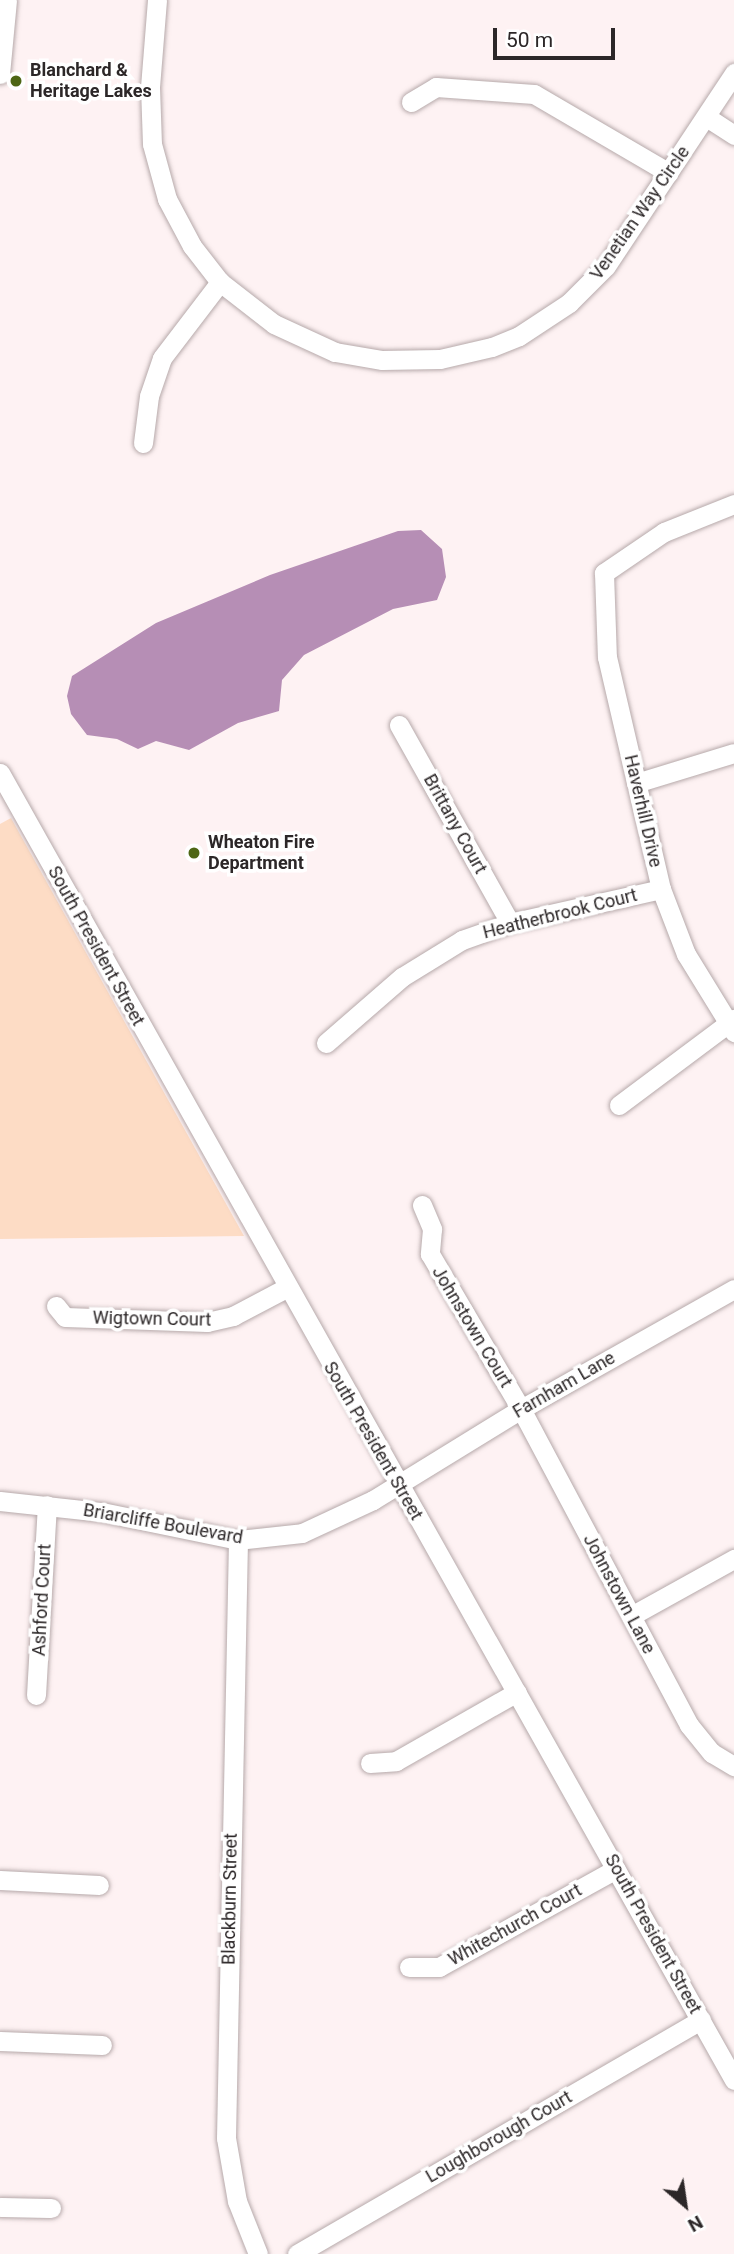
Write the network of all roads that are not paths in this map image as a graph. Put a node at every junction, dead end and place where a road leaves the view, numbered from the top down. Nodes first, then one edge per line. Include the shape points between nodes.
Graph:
1 (7, 0) edge
2 (157, 0) edge
3 (1, 54) edge
4 (734, 73) edge
5 (0, 75) edge
6 (411, 102) dead end
7 (708, 118) junction
8 (734, 135) edge
9 (669, 173) junction
10 (220, 282) junction
11 (144, 443) dead end
12 (734, 504) edge
13 (399, 725) dead end
14 (734, 753) edge
15 (0, 774) edge
16 (636, 783) junction
17 (7, 805) edge
18 (661, 888) junction
19 (510, 923) junction
20 (731, 1025) edge
21 (326, 1043) dead end
22 (619, 1105) dead end
23 (422, 1205) dead end
24 (286, 1288) junction
25 (734, 1289) edge
26 (56, 1306) dead end
27 (521, 1409) junction
28 (398, 1486) junction
29 (0, 1500) edge
30 (47, 1505) junction
31 (238, 1540) junction
32 (734, 1559) edge
33 (631, 1616) junction
34 (517, 1692) junction
35 (36, 1695) dead end
36 (370, 1763) dead end
37 (734, 1766) edge
38 (616, 1869) junction
39 (0, 1880) edge
40 (99, 1885) dead end
41 (409, 1967) dead end
42 (701, 2020) junction
43 (0, 2041) edge
44 (102, 2045) dead end
45 (734, 2080) edge
46 (0, 2207) edge
47 (51, 2208) dead end
48 (258, 2254) edge
49 (298, 2254) edge

1 - 3 street
2 - 10 street, Venetian Way Circle via 150,107 156,161 181,229
3 - 5 street
4 - 7 street, Venetian Way Circle
6 - 9 street via 436,87 534,94
7 - 8 street
7 - 9 street, Venetian Way Circle
9 - 10 street, Venetian Way Circle via 606,266 569,303 519,335 465,355 410,361 335,352 274,324
10 - 11 street via 162,358 149,396
12 - 16 street, Haverhill Drive via 664,532 604,573 607,657
13 - 19 street, Brittany Court
14 - 16 street
15 - 17 street, South President Street
16 - 18 street, Haverhill Drive
17 - 24 street, South President Street
18 - 19 street, Heatherbrook Court
18 - 20 street, Haverhill Drive via 686,954
19 - 21 street, Heatherbrook Court via 462,940 426,960
20 - 22 street
23 - 27 street, Johnstown Court via 432,1229 430,1254
24 - 26 street, Wigtown Court via 233,1317 206,1322 65,1317
24 - 28 street, South President Street
25 - 27 street, Farnham Lane
27 - 28 street, Farnham Lane
27 - 33 street, Johnstown Lane
28 - 31 street, Briarcliffe Boulevard via 347,1515 302,1533
28 - 34 street, South President Street
29 - 30 street, Briarcliffe Boulevard
30 - 31 street, Briarcliffe Boulevard
30 - 35 street, Ashford Court
31 - 48 street, Blackburn Street via 226,2138 237,2201
32 - 33 street
33 - 37 street, Johnstown Lane via 689,1725 712,1753
34 - 36 street via 396,1761
34 - 38 street, South President Street
38 - 41 street, Whitechurch Court via 439,1967
38 - 42 street, South President Street
39 - 40 street
42 - 45 street, South President Street
42 - 49 street, Loughborough Court
43 - 44 street
46 - 47 street

